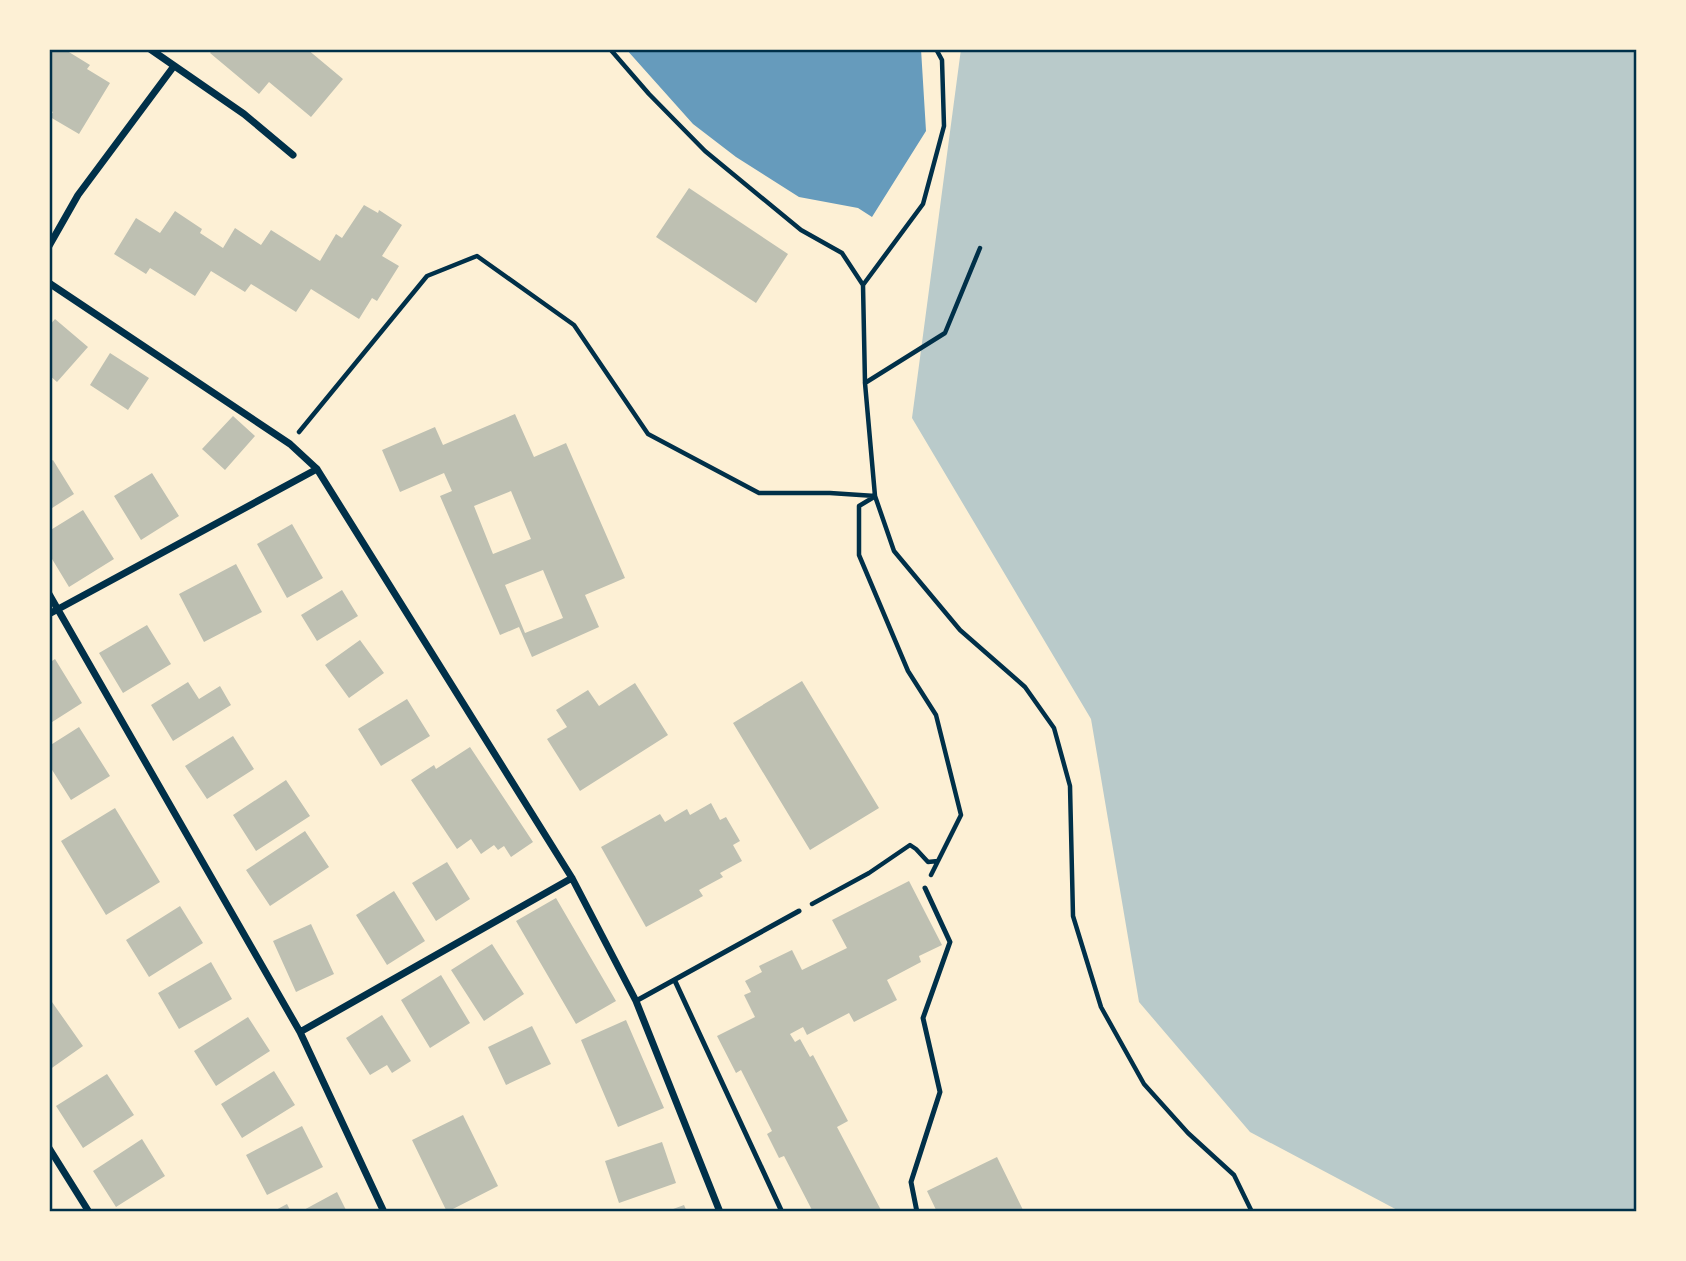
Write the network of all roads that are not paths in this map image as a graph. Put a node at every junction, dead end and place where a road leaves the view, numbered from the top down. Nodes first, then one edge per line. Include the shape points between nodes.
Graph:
1 (150, 49) edge
2 (174, 66) junction
3 (293, 155) dead end
4 (49, 246) edge
5 (49, 284) edge
6 (317, 469) junction
7 (49, 594) edge
8 (58, 609) junction
9 (49, 614) edge
10 (572, 878) junction
11 (925, 888) road end
12 (799, 911) road end
13 (675, 981) junction
14 (636, 1001) junction
15 (300, 1032) junction
16 (49, 1148) edge
17 (89, 1212) edge
18 (384, 1212) edge
19 (720, 1212) edge
20 (782, 1212) edge
21 (917, 1212) edge

1 - 2 street
2 - 3 street
2 - 4 street via 78,195
5 - 6 street via 290,444
6 - 8 street
6 - 10 street
7 - 8 street
8 - 9 street
8 - 15 street
10 - 14 street
10 - 15 street
11 - 21 lane via 950,942 923,1018 940,1092 911,1182
12 - 13 lane
13 - 14 lane
13 - 20 lane
14 - 19 street
15 - 18 street
16 - 17 street

